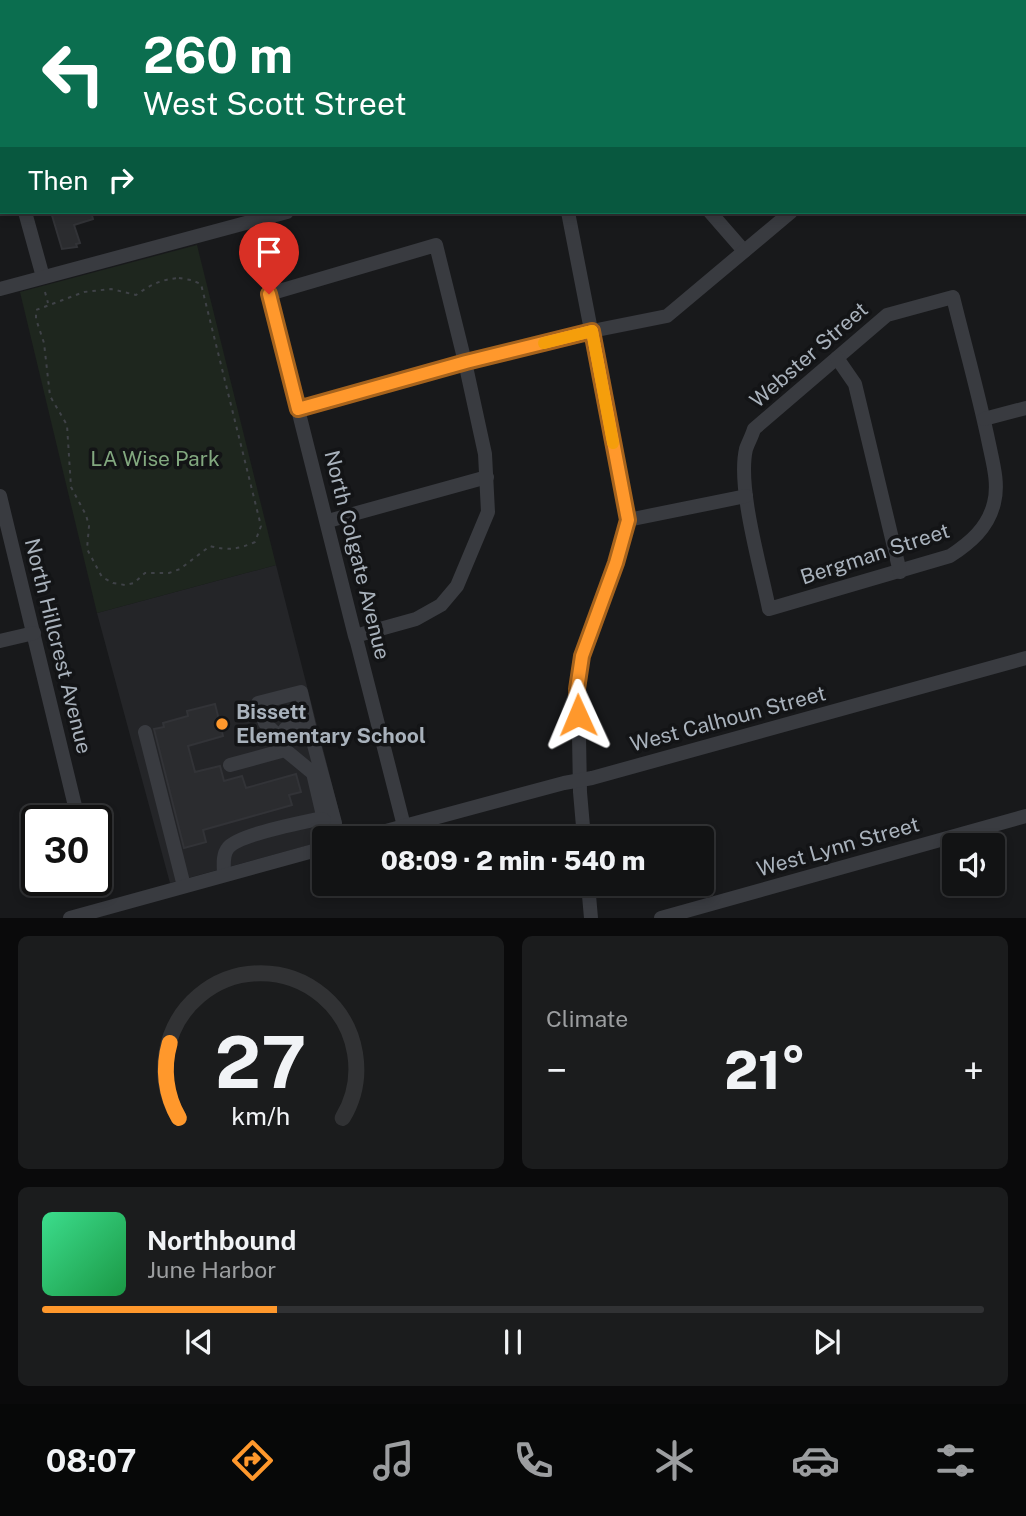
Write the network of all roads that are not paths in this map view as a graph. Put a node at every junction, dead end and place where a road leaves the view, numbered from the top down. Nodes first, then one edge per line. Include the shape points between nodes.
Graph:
1 (26, 214) edge
2 (280, 214) edge
3 (568, 214) edge
4 (712, 214) edge
5 (789, 214) edge
6 (744, 251) junction
7 (43, 282) junction
8 (0, 289) edge
9 (592, 331) junction
10 (837, 358) junction
11 (466, 362) junction
12 (1026, 408) edge
13 (298, 409) junction
14 (984, 419) junction
15 (486, 477) junction
16 (0, 496) edge
17 (746, 496) junction
18 (628, 520) junction
19 (328, 521) junction
20 (900, 572) junction
21 (34, 633) junction
22 (355, 636) junction
23 (0, 641) edge
24 (1026, 658) edge
25 (310, 730) junction
26 (145, 732) dead end
27 (282, 743) junction
28 (230, 765) dead end
29 (580, 780) junction
30 (75, 805) edge
31 (1026, 816) edge
32 (326, 826) edge
33 (329, 826) edge
34 (332, 826) edge
35 (404, 826) joint
36 (583, 826) edge
37 (312, 851) edge
38 (224, 876) junction
39 (184, 886) junction
40 (589, 896) edge
41 (71, 918) edge
42 (591, 918) edge
43 (661, 918) edge

1 - 7 street
2 - 7 street
3 - 9 street
4 - 6 street
5 - 6 street
6 - 9 street via 667,316
7 - 8 street
9 - 11 street
9 - 18 street
10 - 14 street, Webster Street via 887,315 953,297
10 - 17 street, Webster Street via 754,429 746,449
10 - 20 street via 855,384
11 - 13 street
11 - 13 street, North Colgate Avenue via 436,245 269,294
11 - 15 street
12 - 14 street
13 - 19 street, North Colgate Avenue
14 - 20 street, Bergman Street via 996,478 994,504 984,525 972,542 950,556
15 - 19 street
15 - 22 street via 488,512 457,586 441,605 416,619
16 - 21 street, North Hillcrest Avenue
17 - 18 street
17 - 20 street, Bergman Street via 769,609
18 - 29 street via 579,666
19 - 22 street, North Colgate Avenue
21 - 23 street
21 - 30 street, North Hillcrest Avenue
22 - 35 street, North Colgate Avenue
24 - 29 street, West Calhoun Street
25 - 27 street via 302,722 286,728
25 - 27 street via 301,692 258,702 265,723
25 - 34 street
26 - 39 street
27 - 28 street
27 - 33 street via 313,774
29 - 35 street, West Calhoun Street
29 - 36 street
31 - 43 street, West Lynn Street
32 - 38 street via 318,819 241,839 228,848
37 - 38 street
38 - 39 street
39 - 41 street
40 - 42 street

